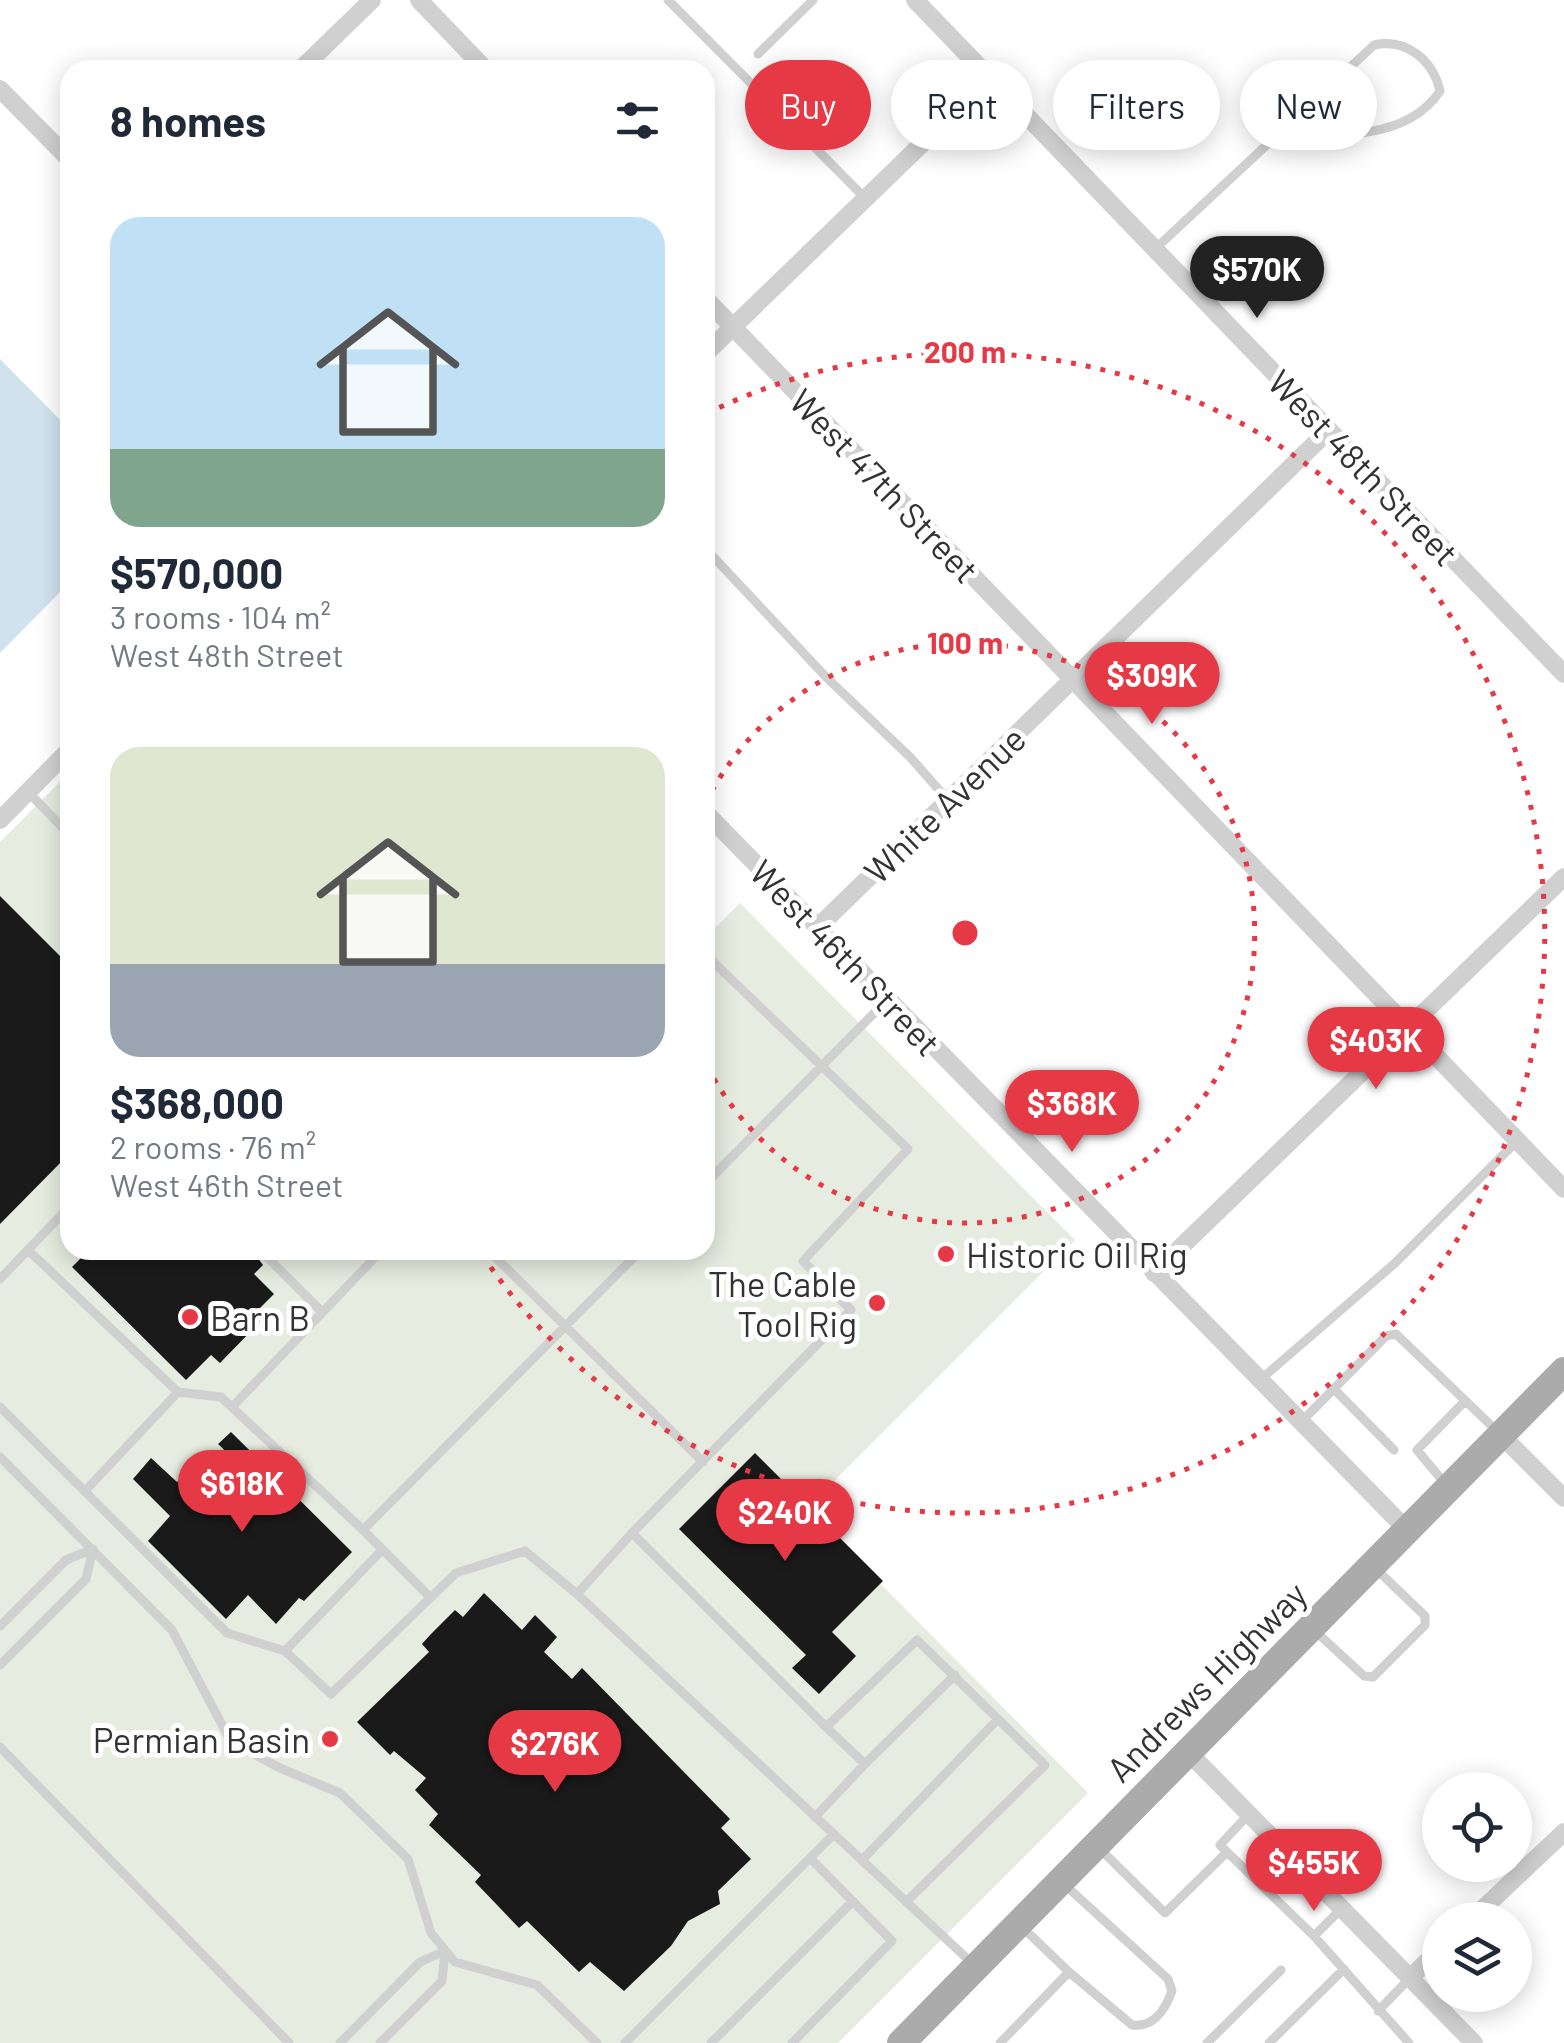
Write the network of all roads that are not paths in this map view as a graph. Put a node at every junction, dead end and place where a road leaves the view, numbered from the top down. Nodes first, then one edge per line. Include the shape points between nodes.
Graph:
1 (372, 0) edge
2 (419, 0) edge
3 (668, 0) edge
4 (813, 0) edge
5 (915, 0) edge
6 (758, 54) dead end
7 (310, 60) edge
8 (476, 60) edge
9 (973, 60) edge
10 (0, 89) edge
11 (1033, 123) edge
12 (1280, 132) joint
13 (60, 150) edge
14 (916, 150) edge
15 (1261, 150) edge
16 (866, 199) junction
17 (1154, 249) junction
18 (715, 308) edge
19 (733, 327) junction
20 (715, 344) edge
21 (1329, 430) junction
22 (715, 559) edge
23 (1564, 674) edge
24 (1072, 679) junction
25 (60, 760) edge
26 (28, 792) junction
27 (948, 800) junction
28 (0, 820) edge
29 (715, 822) edge
30 (60, 825) edge
31 (1564, 876) edge
32 (818, 927) junction
33 (715, 964) edge
34 (888, 999) junction
35 (1408, 1027) junction
36 (820, 1064) junction
37 (1517, 1141) junction
38 (715, 1174) edge
39 (1564, 1190) edge
40 (60, 1216) edge
41 (28, 1250) junction
42 (270, 1260) edge
43 (372, 1260) edge
44 (498, 1260) edge
45 (630, 1260) edge
46 (1154, 1273) junction
47 (0, 1279) edge
48 (322, 1312) junction
49 (565, 1326) junction
50 (1564, 1371) edge
51 (1260, 1380) junction
52 (1334, 1389) junction
53 (178, 1392) junction
54 (1464, 1402) junction
55 (0, 1407) edge
56 (232, 1407) junction
57 (1301, 1422) junction
58 (1500, 1435) junction
59 (1394, 1450) dead end
60 (0, 1457) edge
61 (703, 1462) junction
62 (1448, 1488) junction
63 (85, 1492) junction
64 (1564, 1498) edge
65 (362, 1530) junction
66 (1407, 1530) junction
67 (632, 1534) junction
68 (93, 1549) junction
69 (382, 1550) junction
70 (1372, 1565) junction
71 (577, 1594) junction
72 (430, 1597) junction
73 (0, 1626) edge
74 (1311, 1627) junction
75 (285, 1651) junction
76 (0, 1665) edge
77 (955, 1676) junction
78 (998, 1719) junction
79 (826, 1727) junction
80 (0, 1747) edge
81 (1188, 1752) junction
82 (865, 1764) junction
83 (1249, 1814) junction
84 (815, 1817) junction
85 (1564, 1832) edge
86 (834, 1834) junction
87 (1096, 1845) junction
88 (1227, 1852) junction
89 (810, 1858) junction
90 (862, 1860) junction
91 (1061, 1881) junction
92 (853, 1901) junction
93 (906, 1902) junction
94 (1490, 1902) edge
95 (1342, 1908) junction
96 (1019, 1924) junction
97 (1314, 1936) junction
98 (445, 1951) junction
99 (1422, 1966) edge
100 (976, 1967) junction
101 (1344, 1968) junction
102 (1280, 1970) dead end
103 (1070, 1972) junction
104 (1410, 1978) junction
105 (1378, 2011) junction
106 (912, 2039) edge
107 (289, 2043) edge
108 (340, 2043) edge
109 (380, 2043) edge
110 (597, 2043) edge
111 (625, 2043) edge
112 (711, 2043) edge
113 (792, 2043) edge
114 (1000, 2043) edge
115 (1206, 2043) edge
116 (1270, 2043) edge
117 (1409, 2043) edge
118 (1474, 2043) edge

1 - 7 street
2 - 8 street
3 - 16 lane
4 - 6 lane
5 - 9 street, West 48th Street
10 - 13 street
11 - 17 street, West 48th Street
12 - 12 lane via 1374,44 1392,41 1415,52 1436,75 1440,91 1408,120 1358,134
14 - 16 street
15 - 17 lane
16 - 19 street
17 - 21 street, West 48th Street
18 - 19 street, West 47th Street
19 - 20 street
19 - 24 street, West 47th Street
21 - 23 street, West 48th Street
21 - 24 street, White Avenue
22 - 27 lane
24 - 27 street, White Avenue
24 - 35 street, West 47th Street
25 - 26 street
26 - 28 street
26 - 30 lane
27 - 32 street, White Avenue
29 - 32 street, West 46th Street
31 - 35 street
32 - 34 street, West 46th Street
33 - 36 lane
34 - 36 lane
34 - 46 street, West 46th Street
35 - 37 street, West 47th Street
35 - 46 street
36 - 38 lane
36 - 61 lane via 908,1149 803,1261 851,1310
37 - 39 street, West 47th Street
37 - 51 lane via 1394,1264
40 - 41 lane
41 - 47 lane
41 - 53 lane
42 - 48 lane
43 - 48 lane
44 - 49 lane
45 - 49 lane
46 - 51 street, West 46th Street
48 - 56 lane
49 - 61 lane
49 - 65 lane
50 - 58 main road, Andrews Highway
51 - 57 street, West 46th Street
52 - 54 lane via 1386,1336 1396,1334
52 - 57 lane
52 - 59 lane
53 - 56 lane via 222,1398
53 - 63 lane
54 - 58 lane
54 - 62 lane via 1417,1450
55 - 63 lane
56 - 65 lane
57 - 66 street, West 46th Street
58 - 62 main road, Andrews Highway
58 - 64 street
60 - 68 lane
61 - 67 lane
62 - 66 main road, Andrews Highway
63 - 75 lane via 227,1633
65 - 69 lane
66 - 70 main road, Andrews Highway
67 - 71 lane
67 - 79 lane
68 - 73 lane via 66,1560
68 - 76 lane via 86,1579
68 - 98 lane via 172,1630 231,1742 340,1793 408,1859 430,1933
69 - 72 lane
69 - 75 lane
70 - 74 main road, Andrews Highway
70 - 74 lane via 1425,1616 1424,1625 1373,1677
71 - 72 lane via 525,1551 456,1573
71 - 84 lane
72 - 75 lane via 330,1694
74 - 81 main road, Andrews Highway
77 - 78 lane
77 - 79 lane via 917,1640
77 - 82 lane
78 - 90 lane
78 - 93 lane via 1045,1765
79 - 82 lane
80 - 107 lane
81 - 83 street
81 - 87 main road, Andrews Highway
82 - 84 lane
83 - 88 lane via 1220,1845
83 - 95 street
84 - 86 lane
85 - 94 street
86 - 89 lane
86 - 90 lane
87 - 88 lane via 1165,1913
87 - 91 main road, Andrews Highway
88 - 97 lane
89 - 92 lane
89 - 111 lane
90 - 93 lane
91 - 96 main road, Andrews Highway
91 - 103 lane via 1168,1978 1172,1991 1156,2019 1132,2025
92 - 112 lane
92 - 113 lane via 892,1941
93 - 100 lane
95 - 97 lane
95 - 104 street
96 - 100 main road, Andrews Highway
96 - 103 lane
97 - 101 lane
98 - 108 lane via 420,1962
98 - 109 lane via 442,1981
98 - 110 lane via 454,1962 537,1984
99 - 104 street
100 - 106 main road, Andrews Highway
101 - 105 lane
101 - 116 lane
102 - 115 lane
103 - 114 lane
104 - 105 lane
104 - 118 street
105 - 117 lane

